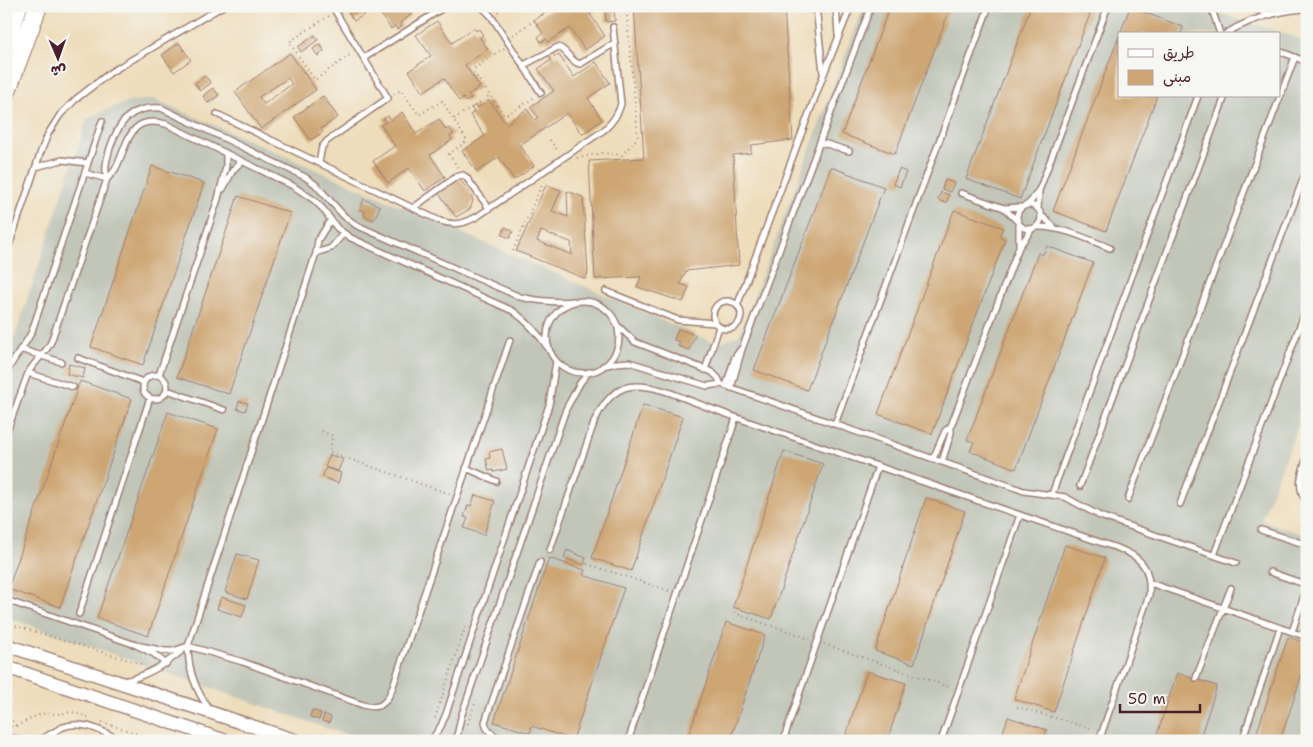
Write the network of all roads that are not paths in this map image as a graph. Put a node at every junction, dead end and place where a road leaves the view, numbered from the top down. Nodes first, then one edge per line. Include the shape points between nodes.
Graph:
1 (18, 6) edge
2 (38, 6) edge
3 (223, 6) edge
4 (332, 6) edge
5 (446, 6) edge
6 (481, 6) edge
7 (816, 6) edge
8 (836, 6) edge
9 (851, 6) edge
10 (871, 6) edge
11 (989, 6) edge
12 (1108, 6) edge
13 (1210, 6) edge
14 (1247, 6) edge
15 (1295, 6) edge
16 (1304, 9) edge
17 (1270, 14) junction
18 (614, 27) dead end
19 (1219, 32) edge
20 (1228, 32) edge
21 (838, 38) junction
22 (6, 43) edge
23 (615, 43) junction
24 (1280, 51) edge
25 (1296, 57) junction
26 (364, 58) junction
27 (1307, 62) edge
28 (524, 65) junction
29 (823, 76) junction
30 (6, 93) edge
31 (541, 93) road end
32 (1197, 98) edge
33 (1224, 98) edge
34 (217, 114) dead end
35 (102, 121) dead end
36 (820, 142) junction
37 (849, 151) dead end
38 (226, 153) junction
39 (242, 161) junction
40 (88, 162) junction
41 (319, 162) junction
42 (36, 167) junction
43 (1307, 169) edge
44 (85, 173) junction
45 (107, 178) junction
46 (1040, 188) junction
47 (960, 193) dead end
48 (218, 199) junction
49 (1024, 206) junction
50 (413, 208) junction
51 (489, 208) junction
52 (1004, 208) junction
53 (1040, 212) junction
54 (330, 221) junction
55 (1018, 222) junction
56 (1034, 228) junction
57 (1059, 230) junction
58 (344, 233) junction
59 (1019, 247) junction
60 (1110, 248) dead end
61 (316, 253) junction
62 (6, 255) edge
63 (606, 291) dead end
64 (574, 302) junction
65 (737, 306) junction
66 (1307, 307) edge
67 (617, 325) junction
68 (717, 325) junction
69 (510, 340) dead end
70 (548, 348) junction
71 (20, 349) junction
72 (40, 356) junction
73 (78, 358) dead end
74 (556, 361) junction
75 (60, 362) dead end
76 (603, 366) junction
77 (705, 370) junction
78 (589, 372) junction
79 (28, 373) junction
80 (6, 375) edge
81 (159, 375) junction
82 (143, 382) junction
83 (726, 386) junction
84 (73, 387) dead end
85 (167, 390) junction
86 (150, 398) junction
87 (224, 410) dead end
88 (736, 418) junction
89 (835, 424) junction
90 (951, 426) junction
91 (6, 434) edge
92 (1307, 458) edge
93 (933, 459) junction
94 (942, 462) junction
95 (878, 466) junction
96 (466, 468) junction
97 (496, 481) dead end
98 (1080, 486) dead end
99 (1052, 494) junction
100 (1128, 499) dead end
101 (1307, 502) edge
102 (1180, 504) dead end
103 (1020, 515) junction
104 (1261, 530) dead end
105 (1307, 545) edge
106 (550, 550) dead end
107 (1214, 555) junction
108 (540, 562) dead end
109 (1236, 563) dead end
110 (1270, 572) dead end
111 (1150, 583) junction
112 (1307, 586) edge
113 (1231, 588) dead end
114 (6, 600) edge
115 (1223, 609) junction
116 (80, 614) dead end
117 (1280, 628) junction
118 (1292, 632) junction
119 (1307, 638) edge
120 (6, 645) edge
121 (136, 645) junction
122 (188, 646) junction
123 (166, 664) junction
124 (6, 667) edge
125 (1196, 678) dead end
126 (118, 682) junction
127 (213, 714) junction
128 (49, 735) junction
129 (6, 739) edge
130 (18, 741) edge
131 (39, 741) edge
132 (62, 741) edge
133 (123, 741) edge
134 (226, 741) edge
135 (297, 741) edge
136 (431, 741) edge
137 (456, 741) edge
138 (509, 741) edge
139 (628, 741) edge
140 (783, 741) edge
141 (941, 741) edge
142 (1099, 741) edge
143 (1242, 741) edge

1 - 22 highway
2 - 30 highway
3 - 42 lane via 111,72 76,99 48,134
4 - 26 lane
5 - 26 lane
6 - 28 lane via 492,16
7 - 29 lane
8 - 21 lane
9 - 21 lane
10 - 36 lane
11 - 89 lane
12 - 46 lane
13 - 19 lane
14 - 17 lane
15 - 16 lane
16 - 17 lane
17 - 20 lane
18 - 23 lane
21 - 29 lane
23 - 28 lane via 580,64 558,47
23 - 51 lane via 622,104 618,114 604,130
24 - 25 lane
25 - 27 lane
25 - 100 lane
26 - 41 lane via 388,98 327,141 322,147
28 - 31 lane
29 - 65 lane
32 - 99 lane
33 - 98 lane
34 - 41 lane
35 - 40 lane
36 - 37 lane
36 - 83 lane
38 - 39 lane
38 - 45 lane via 166,124 149,122 133,130 117,166
38 - 48 lane
39 - 48 lane via 233,170
39 - 54 lane via 304,193 323,209
40 - 42 lane via 62,160
40 - 44 lane
41 - 50 lane
42 - 62 lane
43 - 102 lane
44 - 45 lane
44 - 71 lane via 32,331
45 - 64 lane via 107,157 126,118 148,107 161,108 305,177 344,216 370,232 520,297 556,303
45 - 72 lane via 51,342
46 - 49 lane
46 - 53 lane
47 - 52 lane
48 - 81 lane
49 - 52 lane
49 - 53 lane via 1035,206
49 - 55 lane via 1018,211
50 - 51 lane via 460,225
50 - 51 lane via 463,175
52 - 55 lane
53 - 56 lane via 1039,224
53 - 57 lane
54 - 58 lane
54 - 61 lane via 318,240
55 - 56 lane via 1027,229
55 - 59 lane
56 - 57 lane
56 - 59 lane
57 - 60 lane
58 - 61 lane via 331,248
58 - 70 lane via 513,311 527,321
59 - 90 lane
61 - 122 lane
63 - 68 lane via 678,320
64 - 67 lane via 588,301 600,305
64 - 70 lane via 561,308 551,319
65 - 68 lane via 739,322 730,329
65 - 68 lane via 727,301 716,306 713,318
66 - 107 lane
67 - 76 lane via 617,348
67 - 77 lane via 635,342
68 - 77 lane
69 - 96 lane
70 - 74 lane
71 - 72 lane
71 - 80 lane
72 - 75 lane
72 - 79 lane
73 - 82 lane
74 - 78 lane via 577,372
74 - 136 lane via 549,406 442,726
76 - 78 lane
76 - 83 lane via 629,362 707,386
77 - 83 lane via 712,372
78 - 137 lane via 566,409
79 - 84 lane
79 - 91 lane
81 - 82 lane via 153,374
81 - 85 lane via 164,378
82 - 86 lane via 145,394
83 - 89 lane
85 - 86 lane via 164,396
85 - 87 lane
86 - 116 lane
88 - 95 lane
88 - 106 lane via 648,387 634,386 610,397 595,420
88 - 139 lane
89 - 93 lane
90 - 93 lane via 945,431
90 - 94 lane
92 - 101 lane via 1300,486
93 - 94 lane
94 - 99 lane via 1024,491
95 - 103 lane
95 - 140 lane
96 - 97 lane
96 - 122 lane via 392,689 381,705 372,708
99 - 107 lane via 1072,500 1100,516
103 - 111 lane via 1131,553 1141,561
103 - 141 lane
104 - 105 lane
107 - 109 lane
108 - 138 lane via 485,722 488,731
110 - 112 lane
111 - 115 lane
111 - 142 lane via 1149,596
112 - 118 lane
113 - 115 lane
114 - 121 lane
115 - 117 lane
115 - 125 lane
117 - 118 lane
117 - 143 lane
118 - 119 lane
120 - 126 street
121 - 122 lane via 165,652
121 - 123 lane
122 - 123 lane
122 - 127 lane via 188,664 193,681
123 - 126 lane via 138,678
124 - 134 street
126 - 127 street
127 - 135 street
128 - 131 lane
128 - 132 lane
128 - 133 lane via 75,724
129 - 130 street

